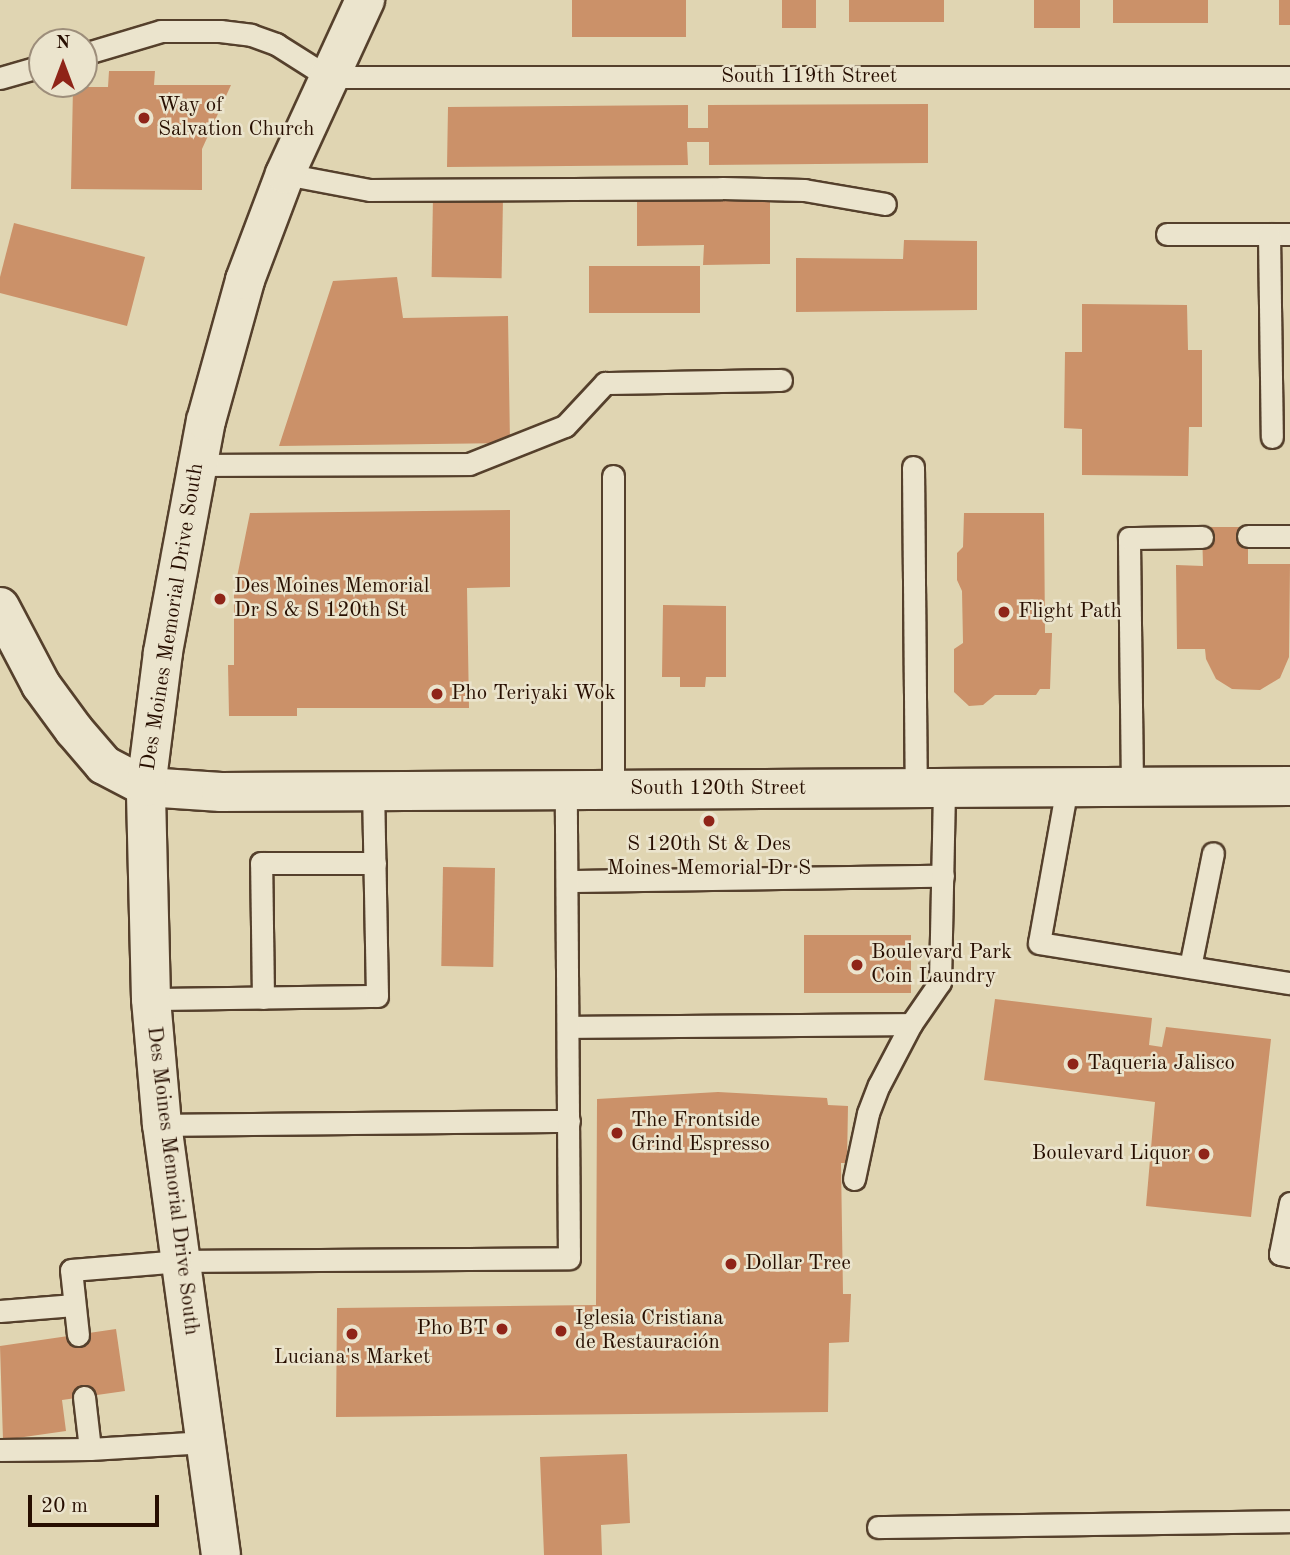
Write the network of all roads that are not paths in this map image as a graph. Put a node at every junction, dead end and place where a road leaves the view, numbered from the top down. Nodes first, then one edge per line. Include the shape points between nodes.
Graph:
1 (365, 0) edge
2 (98, 50) edge
3 (28, 70) edge
4 (328, 77) junction
5 (1290, 77) edge
6 (0, 78) edge
7 (285, 174) junction
8 (885, 204) dead end
9 (1167, 234) dead end
10 (1280, 234) edge
11 (781, 380) dead end
12 (1272, 438) dead end
13 (198, 465) junction
14 (913, 467) dead end
15 (613, 476) dead end
16 (1248, 536) dead end
17 (1290, 536) edge
18 (1202, 537) dead end
19 (0, 607) edge
20 (1290, 786) edge
21 (146, 787) junction
22 (1067, 787) junction
23 (1132, 787) junction
24 (930, 788) junction
25 (566, 790) junction
26 (613, 790) junction
27 (373, 791) junction
28 (1213, 853) dead end
29 (375, 863) junction
30 (943, 876) junction
31 (566, 881) junction
32 (1190, 967) junction
33 (1290, 983) edge
34 (264, 998) junction
35 (151, 999) junction
36 (911, 1024) junction
37 (568, 1027) junction
38 (569, 1121) junction
39 (162, 1125) junction
40 (854, 1179) dead end
41 (1290, 1203) edge
42 (1290, 1256) edge
43 (181, 1261) junction
44 (74, 1305) junction
45 (0, 1311) edge
46 (78, 1335) dead end
47 (84, 1397) dead end
48 (206, 1442) junction
49 (90, 1449) junction
50 (0, 1450) edge
51 (1290, 1521) edge
52 (878, 1527) dead end
53 (221, 1555) edge

1 - 4 main road, Des Moines Memorial Drive South
2 - 4 lane via 162,31 220,31 276,44
3 - 6 lane
4 - 5 lane, South 119th Street
4 - 7 main road, Des Moines Memorial Drive South
7 - 8 lane via 370,190 791,189
7 - 13 main road, Des Moines Memorial Drive South via 245,280
9 - 10 lane
10 - 12 lane
11 - 13 lane via 605,383 565,426 470,464
13 - 21 main road, Des Moines Memorial Drive South via 163,652
14 - 24 lane
15 - 26 lane
16 - 17 lane
18 - 23 lane via 1129,537
19 - 21 main road via 41,685 74,730 104,765
20 - 23 main road, South 120th Street
21 - 27 main road, South 120th Street via 221,792
21 - 35 main road, Des Moines Memorial Drive South
22 - 23 main road, South 120th Street
22 - 24 main road, South 120th Street
22 - 32 lane via 1039,943
24 - 26 main road, South 120th Street
24 - 30 lane
25 - 26 main road, South 120th Street
25 - 27 main road, South 120th Street
25 - 31 lane
27 - 29 lane
28 - 32 lane
29 - 34 lane via 377,996
29 - 34 lane via 261,863
30 - 31 lane
30 - 36 lane via 940,982
31 - 37 lane
32 - 33 lane
34 - 35 lane
35 - 39 main road, Des Moines Memorial Drive South
36 - 37 lane
36 - 40 lane via 868,1113
37 - 38 lane
38 - 39 lane
38 - 43 lane via 569,1258
39 - 43 main road, Des Moines Memorial Drive South
41 - 42 lane via 1280,1254
43 - 44 lane via 71,1270
43 - 48 main road, Des Moines Memorial Drive South
44 - 45 lane
44 - 46 lane
47 - 49 lane
48 - 49 lane
48 - 53 main road, Des Moines Memorial Drive South
49 - 50 lane
51 - 52 lane

